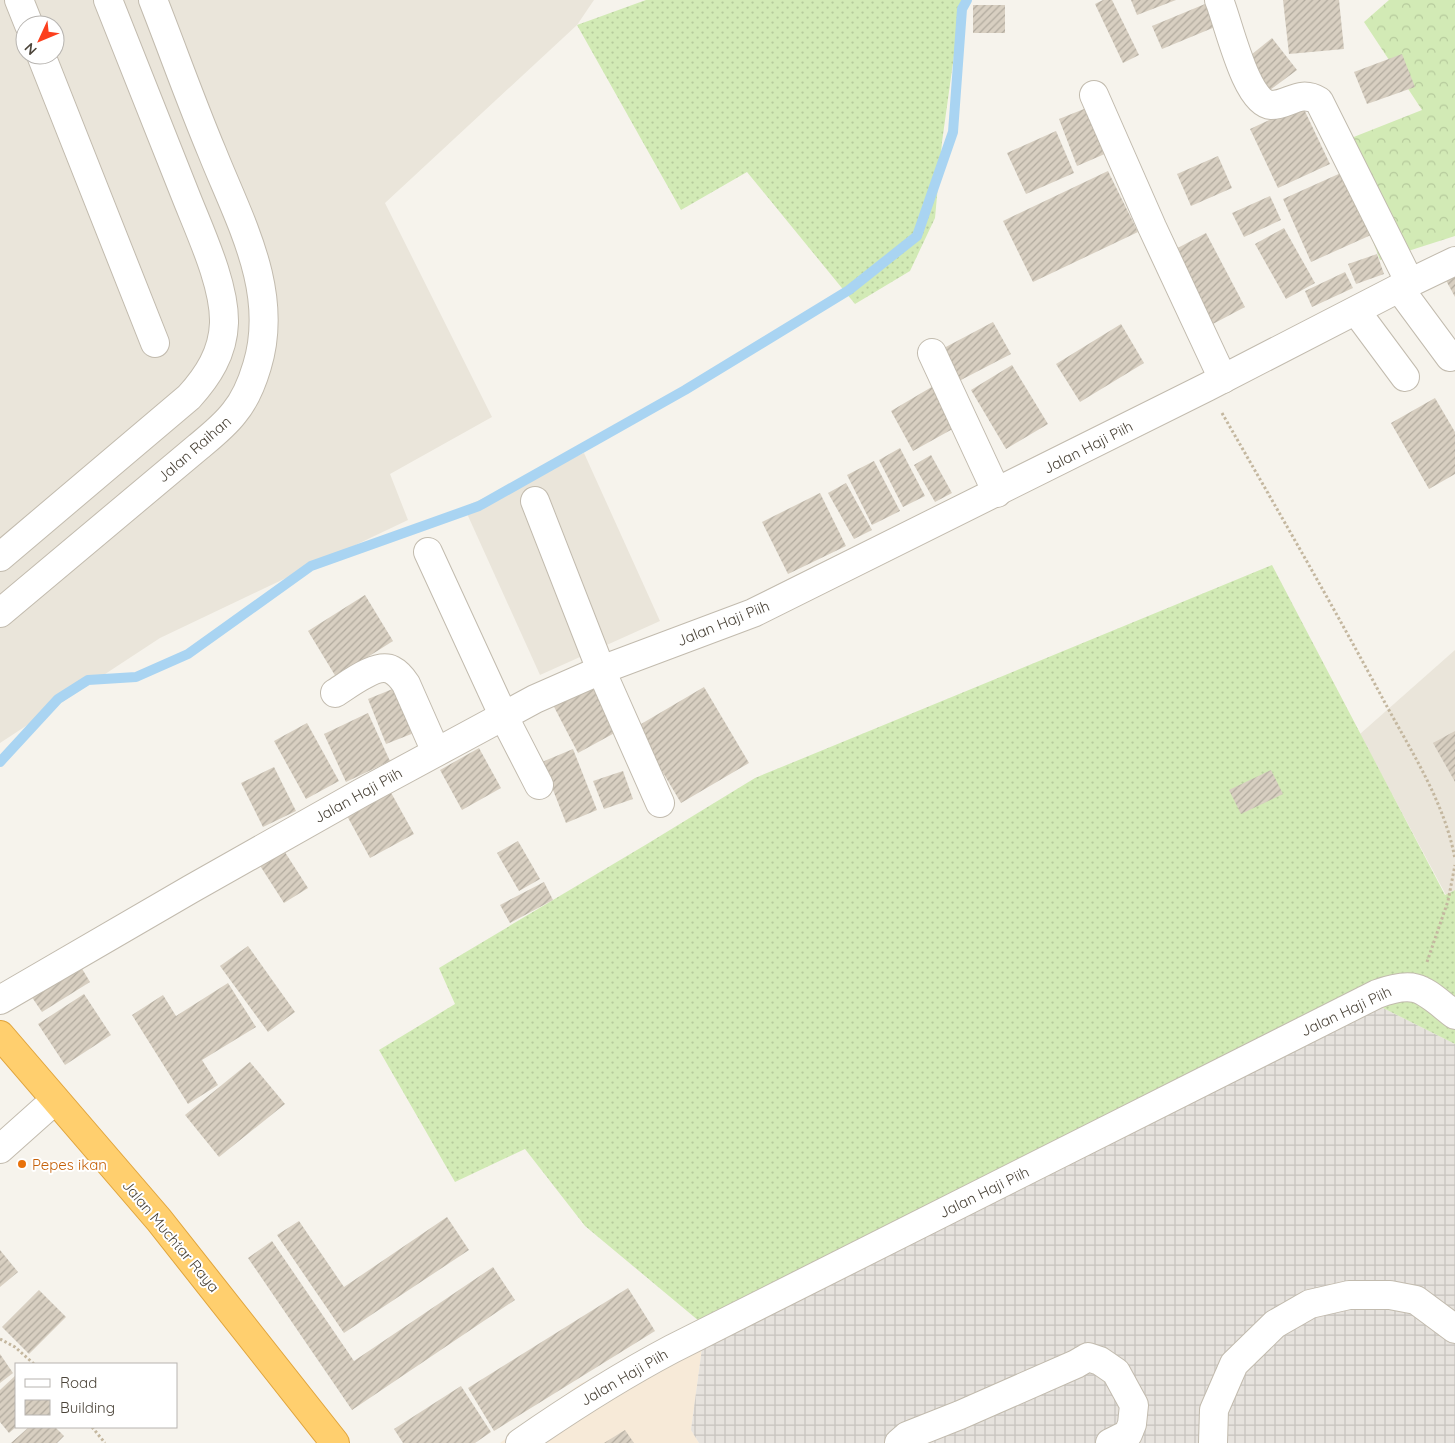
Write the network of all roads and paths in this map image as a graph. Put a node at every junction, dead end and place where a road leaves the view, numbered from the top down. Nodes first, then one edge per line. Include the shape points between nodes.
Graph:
1 (19, 0) edge
2 (108, 0) edge
3 (153, 0) edge
4 (1220, 0) edge
5 (25, 15) edge
6 (45, 65) edge
7 (1094, 96) dead end
8 (212, 154) junction
9 (175, 169) junction
10 (1455, 261) edge
11 (1404, 286) junction
12 (1356, 311) junction
13 (155, 343) dead end
14 (932, 354) dead end
15 (1450, 357) dead end
16 (1405, 377) dead end
17 (1215, 383) junction
18 (86, 485) junction
19 (997, 493) junction
20 (535, 501) dead end
21 (112, 519) junction
22 (3, 545) edge
23 (428, 552) dead end
24 (0, 613) edge
25 (601, 670) junction
26 (335, 693) dead end
27 (503, 715) junction
28 (436, 752) junction
29 (540, 785) dead end
30 (660, 803) dead end
31 (1455, 859) edge
32 (1455, 865) edge
33 (1418, 988) junction
34 (0, 1000) edge
35 (1455, 1015) edge
36 (0, 1035) edge
37 (55, 1100) junction
38 (0, 1149) edge
39 (1455, 1329) edge
40 (0, 1339) edge
41 (33, 1363) edge
42 (93, 1428) edge
43 (1123, 1440) edge
44 (105, 1443) edge
45 (335, 1443) edge
46 (520, 1443) edge
47 (899, 1443) edge
48 (1213, 1443) edge

1 - 5 street
2 - 9 street
3 - 8 street, Jalan Raihan
4 - 11 street via 1248,81 1260,100 1273,105 1308,96 1319,101
6 - 13 street
7 - 17 street via 1152,227
8 - 9 street
8 - 21 street, Jalan Raihan via 240,218 259,275 264,313 260,358 252,383 234,413
9 - 18 street via 215,275 224,323 222,342 210,370 189,397
10 - 11 street, Jalan Haji Piih
11 - 12 street, Jalan Haji Piih
11 - 15 street
12 - 16 street
12 - 17 street, Jalan Haji Piih
14 - 19 street
17 - 19 street, Jalan Haji Piih
17 - 31 path via 1418,763 1445,822
18 - 21 street
18 - 22 street
19 - 25 street, Jalan Haji Piih via 753,614
20 - 25 street
21 - 24 street, Jalan Raihan
23 - 27 street
25 - 27 street, Jalan Haji Piih
25 - 30 street
26 - 28 street via 373,670 390,668 406,684
27 - 28 street, Jalan Haji Piih
27 - 29 street
28 - 34 street, Jalan Haji Piih
32 - 33 path via 1448,902
33 - 35 street
33 - 46 street, Jalan Haji Piih via 1400,987 1376,994 874,1247 637,1368
36 - 37 highway, Jalan Muchtar Raya
37 - 38 street
37 - 45 highway, Jalan Muchtar Raya via 159,1220
39 - 48 street via 1416,1300 1390,1295 1349,1295 1310,1304 1275,1324 1234,1364 1214,1410
40 - 41 path
42 - 44 path
43 - 47 street via 1132,1424 1134,1405 1116,1372 1100,1360 1088,1357 907,1436

